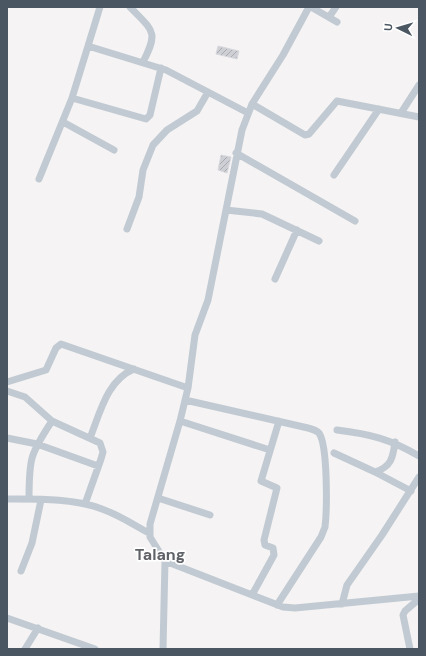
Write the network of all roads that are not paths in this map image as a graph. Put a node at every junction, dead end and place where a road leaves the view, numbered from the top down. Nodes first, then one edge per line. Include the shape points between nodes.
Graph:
1 (100, 7) edge
2 (130, 7) edge
3 (310, 7) edge
4 (336, 7) edge
5 (329, 17) junction
6 (338, 22) dead end
7 (88, 46) junction
8 (143, 62) junction
9 (161, 68) junction
10 (419, 85) edge
11 (208, 92) junction
12 (417, 93) edge
13 (72, 98) junction
14 (252, 104) junction
15 (379, 109) junction
16 (248, 113) junction
17 (402, 113) junction
18 (419, 117) edge
19 (63, 122) junction
20 (114, 150) dead end
21 (236, 152) junction
22 (334, 175) dead end
23 (38, 179) dead end
24 (226, 210) junction
25 (355, 221) dead end
26 (127, 230) dead end
27 (297, 230) junction
28 (319, 241) dead end
29 (275, 279) dead end
30 (134, 370) junction
31 (7, 382) edge
32 (188, 388) junction
33 (7, 391) edge
34 (185, 400) junction
35 (52, 421) junction
36 (180, 421) junction
37 (279, 421) junction
38 (337, 430) dead end
39 (7, 438) edge
40 (90, 438) junction
41 (395, 442) junction
42 (36, 444) junction
43 (270, 450) junction
44 (334, 453) dead end
45 (419, 456) edge
46 (98, 466) junction
47 (376, 472) junction
48 (419, 477) edge
49 (411, 491) junction
50 (158, 498) junction
51 (7, 499) edge
52 (29, 499) junction
53 (41, 500) junction
54 (85, 504) junction
55 (210, 515) dead end
56 (149, 533) junction
57 (165, 561) junction
58 (22, 571) dead end
59 (252, 595) junction
60 (419, 598) edge
61 (342, 604) junction
62 (277, 605) junction
63 (7, 618) edge
64 (38, 628) junction
65 (25, 649) edge
66 (94, 649) edge
67 (163, 649) edge
68 (410, 649) edge

1 - 7 street
2 - 8 street via 151,29 153,36
3 - 5 street
3 - 14 street
4 - 5 street
5 - 6 street
7 - 8 street
7 - 13 street
8 - 9 street
9 - 11 street
9 - 13 street via 150,115 146,119
10 - 12 street
11 - 16 street
11 - 26 street via 197,111 167,130 153,145 143,170 140,197
12 - 17 street
13 - 19 street
14 - 15 street via 305,135 309,134 337,102
14 - 16 street
15 - 17 street
15 - 22 street
16 - 21 street
17 - 18 street
19 - 20 street
19 - 23 street
21 - 24 street
21 - 25 street
24 - 27 street via 262,214
24 - 32 street via 208,300 195,335
27 - 28 street
27 - 29 street
30 - 31 street via 61,344 56,348 46,370
30 - 32 street
30 - 40 street via 126,373 113,386
32 - 34 street
33 - 35 street via 24,397
34 - 36 street
34 - 37 street
35 - 40 street
35 - 42 street
36 - 43 street
36 - 50 street
37 - 43 street
37 - 62 street via 316,430 320,435 324,452 326,517 321,537
38 - 41 street via 368,434
39 - 42 street
40 - 46 street via 102,447
41 - 45 street
41 - 47 street via 392,460
42 - 46 street
42 - 52 street via 30,462
43 - 59 street via 260,481 276,488 264,540 265,545 273,548 274,555
44 - 47 street
46 - 54 street
47 - 49 street
48 - 49 street
49 - 61 street via 347,585
50 - 55 street
50 - 56 street
51 - 52 street
52 - 53 street
53 - 54 street
53 - 58 street via 32,543
54 - 56 street via 108,511
56 - 57 street via 153,545
57 - 59 street
57 - 67 street
59 - 62 street
60 - 61 street
60 - 68 street via 403,615
61 - 62 street via 295,608
63 - 64 street
64 - 65 street
64 - 66 street

